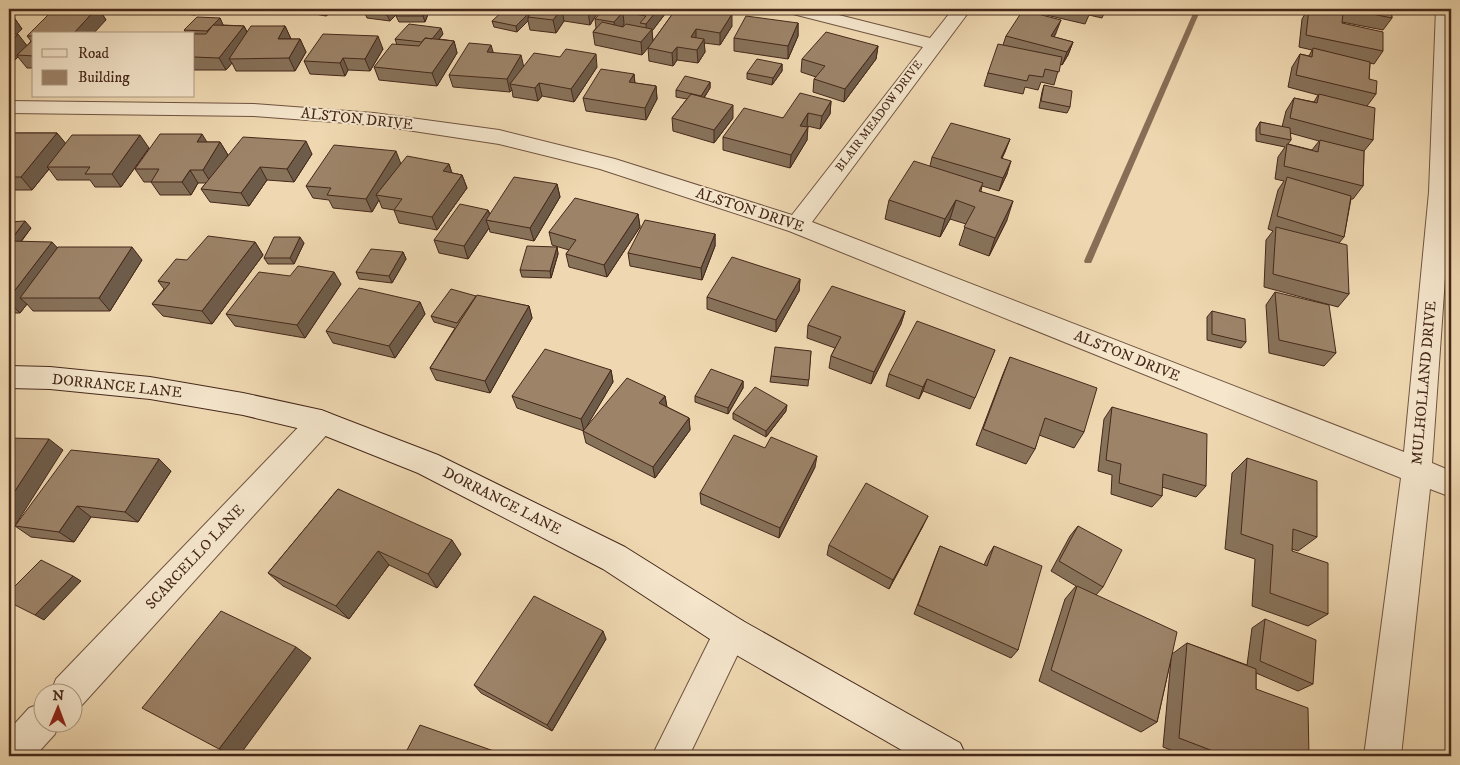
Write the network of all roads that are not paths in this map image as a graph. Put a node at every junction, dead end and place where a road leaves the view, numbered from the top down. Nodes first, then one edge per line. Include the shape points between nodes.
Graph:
1 (795, 9) edge
2 (962, 9) edge
3 (1447, 16) edge
4 (933, 44) junction
5 (9, 107) edge
6 (1446, 194) edge
7 (797, 225) junction
8 (9, 378) edge
9 (321, 422) junction
10 (1417, 471) junction
11 (1451, 484) edge
12 (731, 633) junction
13 (78, 682) edge
14 (32, 732) edge
15 (10, 756) edge
16 (670, 756) edge
17 (947, 756) edge
18 (1383, 756) edge

1 - 4 street
2 - 4 street, BLAIR MEADOW DRIVE
3 - 6 street, MULHOLLAND DRIVE
4 - 7 street, BLAIR MEADOW DRIVE
5 - 7 street, ALSTON DRIVE via 254,110 374,119 499,137 606,164
6 - 10 street, MULHOLLAND DRIVE
7 - 10 street, ALSTON DRIVE
8 - 9 street, DORRANCE LANE via 50,378 150,388
9 - 12 street, DORRANCE LANE via 428,464 614,558
9 - 13 street, SCARCELLO LANE
10 - 11 street, ALSTON DRIVE
10 - 18 street, MULHOLLAND DRIVE
12 - 16 street
12 - 17 street, DORRANCE LANE
14 - 15 street

